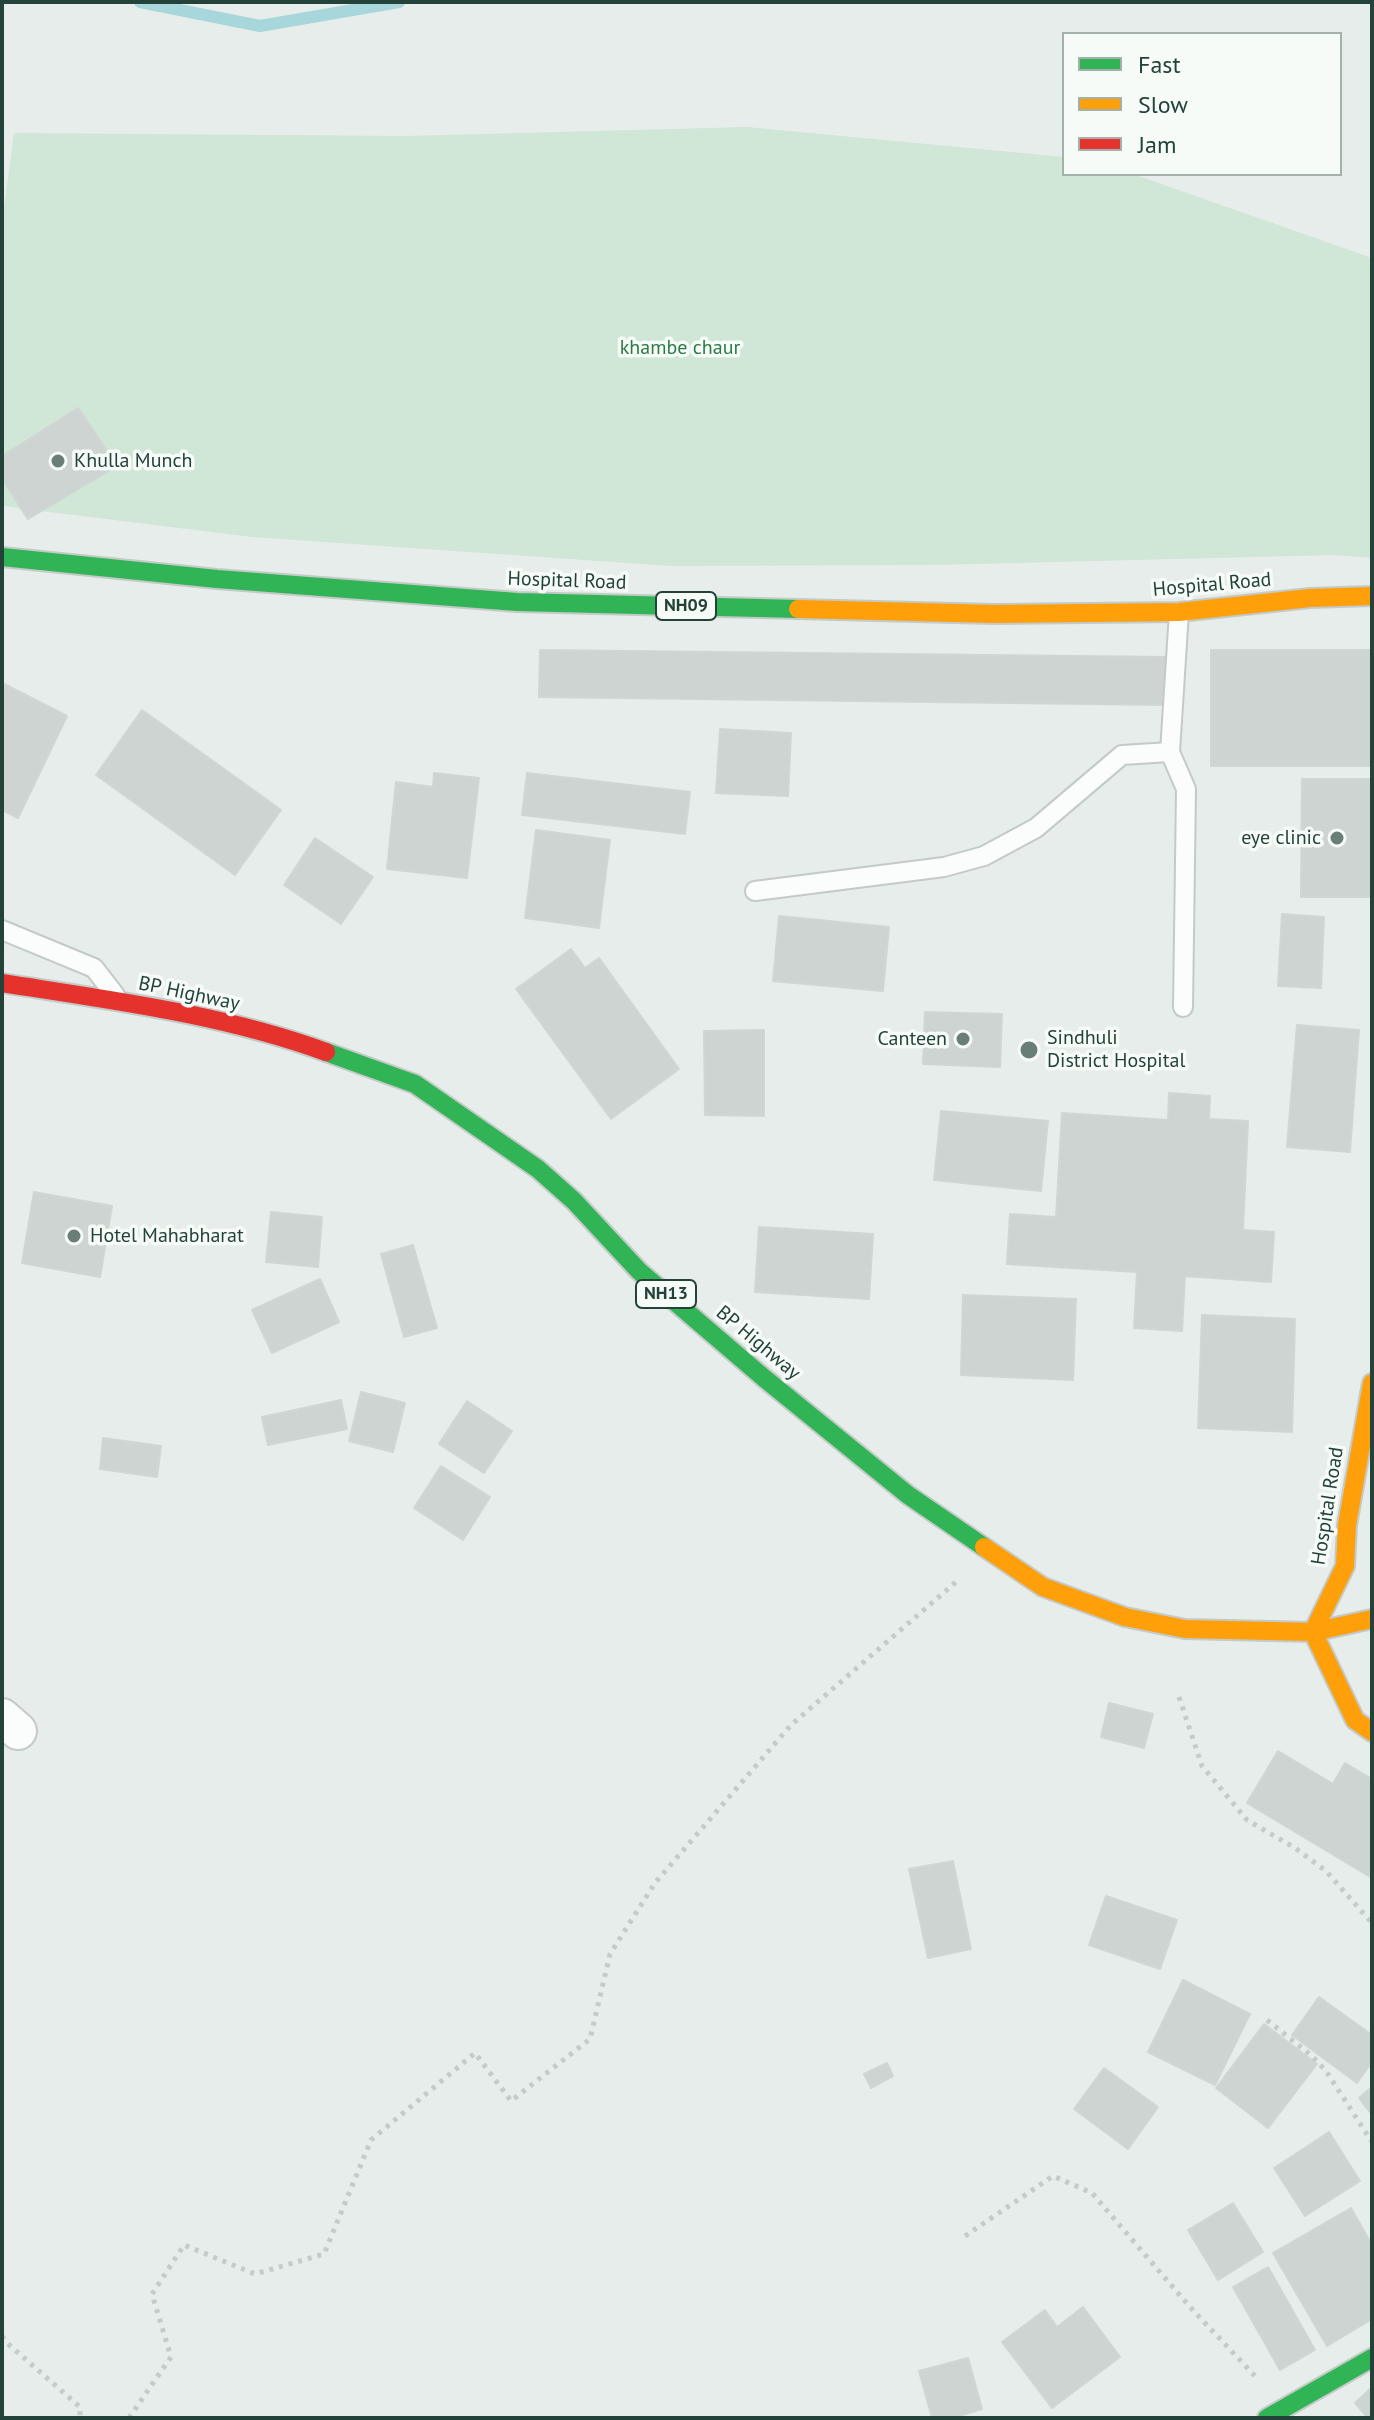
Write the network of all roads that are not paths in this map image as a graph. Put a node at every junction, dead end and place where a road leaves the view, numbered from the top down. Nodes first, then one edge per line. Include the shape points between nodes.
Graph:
1 (2, 557) edge
2 (1372, 596) edge
3 (1179, 612) junction
4 (1170, 752) junction
5 (755, 891) dead end
6 (2, 930) edge
7 (2, 983) edge
8 (120, 1002) junction
9 (1183, 1007) dead end
10 (1372, 1383) edge
11 (1372, 1619) edge
12 (1313, 1632) junction
13 (1364, 1718) edge
14 (1372, 1732) edge
15 (1372, 2358) edge
16 (1267, 2418) edge

1 - 3 main road, Hospital Road / NH09 via 517,602 994,614
2 - 3 main road, Hospital Road / NH09
3 - 4 lane
4 - 5 lane via 1122,755 1036,828 984,856 944,867
4 - 9 lane via 1186,789
6 - 8 lane via 94,968
7 - 8 main road, BP Highway / NH13
8 - 12 main road, BP Highway / NH13 via 296,1041 415,1084 538,1169 639,1271 908,1495 1043,1587 1125,1617 1185,1629
10 - 12 main road, Hospital Road via 1347,1525 1345,1566
11 - 12 main road, BP Highway / NH13
12 - 13 main road
13 - 14 main road
15 - 16 main road

